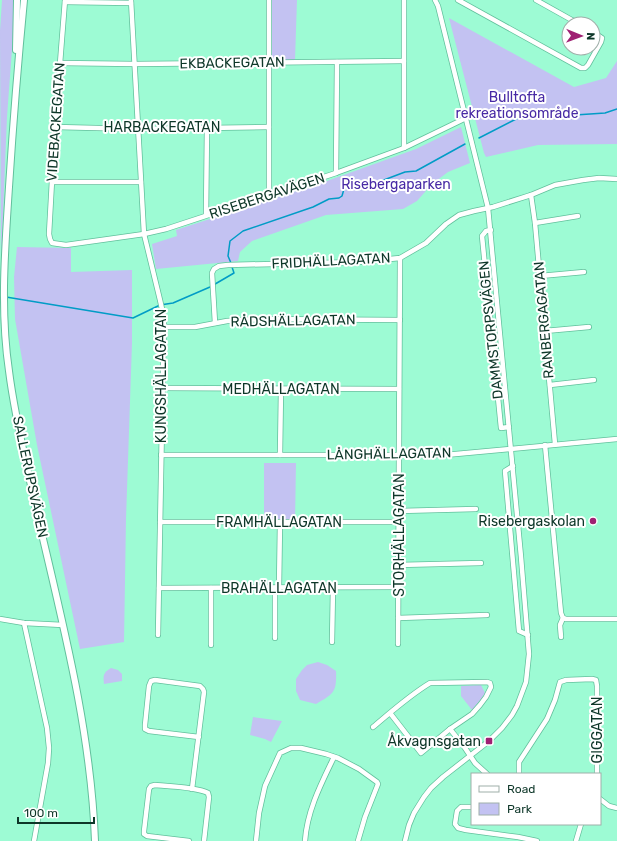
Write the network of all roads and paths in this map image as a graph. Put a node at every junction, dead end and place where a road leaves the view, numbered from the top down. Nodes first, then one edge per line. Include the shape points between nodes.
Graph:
1 (17, 0) edge
2 (24, 0) edge
3 (269, 0) edge
4 (404, 0) edge
5 (435, 0) edge
6 (458, 0) edge
7 (536, 0) edge
8 (65, 1) edge
9 (131, 2) edge
10 (565, 16) edge
11 (593, 56) edge
12 (404, 61) junction
13 (337, 62) junction
14 (60, 63) junction
15 (269, 63) junction
16 (135, 64) junction
17 (14, 109) junction
18 (466, 118) junction
19 (55, 127) junction
20 (207, 127) junction
21 (269, 127) junction
22 (138, 128) junction
23 (404, 148) junction
24 (336, 173) junction
25 (617, 179) edge
26 (52, 182) junction
27 (141, 182) junction
28 (269, 195) junction
29 (531, 195) junction
30 (488, 208) junction
31 (206, 215) junction
32 (578, 216) dead end
33 (535, 223) junction
34 (491, 230) junction
35 (144, 234) junction
36 (52, 243) joint
37 (400, 258) junction
38 (584, 272) dead end
39 (540, 276) junction
40 (400, 320) junction
41 (215, 323) junction
42 (163, 327) junction
43 (589, 327) dead end
44 (545, 331) junction
45 (594, 380) dead end
46 (550, 385) junction
47 (162, 388) junction
48 (281, 389) junction
49 (400, 389) junction
50 (509, 427) junction
51 (617, 439) edge
52 (555, 444) junction
53 (545, 446) junction
54 (511, 449) junction
55 (399, 454) junction
56 (161, 455) junction
57 (280, 455) junction
58 (512, 466) junction
59 (476, 509) dead end
60 (399, 511) junction
61 (160, 522) junction
62 (280, 522) junction
63 (399, 522) junction
64 (481, 563) dead end
65 (398, 565) junction
66 (398, 587) junction
67 (159, 588) junction
68 (211, 588) junction
69 (277, 588) junction
70 (333, 588) junction
71 (487, 615) dead end
72 (398, 618) junction
73 (563, 618) junction
74 (0, 619) edge
75 (617, 619) edge
76 (24, 623) junction
77 (63, 625) junction
78 (158, 635) dead end
79 (528, 635) junction
80 (561, 637) dead end
81 (275, 638) dead end
82 (332, 642) dead end
83 (398, 644) dead end
84 (211, 645) dead end
85 (390, 713) junction
86 (373, 727) dead end
87 (450, 729) junction
88 (198, 738) junction
89 (470, 755) junction
90 (334, 757) junction
91 (486, 773) edge
92 (519, 773) edge
93 (597, 773) edge
94 (192, 789) junction
95 (601, 800) edge
96 (471, 807) edge
97 (617, 808) edge
98 (581, 825) edge
99 (34, 841) edge
100 (95, 841) edge
101 (189, 841) edge
102 (204, 841) edge
103 (256, 841) edge
104 (305, 841) edge
105 (358, 841) edge
106 (404, 841) edge
107 (537, 841) edge
108 (576, 841) edge

1 - 17 main road, SALLERUPSVÄGEN
2 - 17 main road, SALLERUPSVÄGEN
3 - 15 street
4 - 12 street
5 - 18 street, DAMMSTORPSVÄGEN
6 - 11 street via 580,68 585,68
7 - 10 street
8 - 9 street
8 - 14 street, VIDEBACKEGATAN
9 - 16 street, KUNGSHÄLLAGATAN
12 - 13 street, EKBACKEGATAN
12 - 23 street
13 - 15 street, EKBACKEGATAN
13 - 24 street
14 - 16 street, EKBACKEGATAN
14 - 19 street, VIDEBACKEGATAN
15 - 16 street, EKBACKEGATAN
15 - 21 street
16 - 22 street, KUNGSHÄLLAGATAN
17 - 77 main road, SALLERUPSVÄGEN via 4,279 5,337 26,463
18 - 23 street, RISEBERGAVÄGEN
18 - 30 street, DAMMSTORPSVÄGEN
19 - 22 street, HARBACKEGATAN
19 - 26 street, VIDEBACKEGATAN
20 - 21 street, HARBACKEGATAN
20 - 22 street, HARBACKEGATAN
20 - 31 street
21 - 28 street
22 - 27 street, KUNGSHÄLLAGATAN
23 - 24 street, RISEBERGAVÄGEN
24 - 28 street, RISEBERGAVÄGEN
25 - 29 street, FRIDHÄLLAGATAN via 599,178 555,185
26 - 27 street
26 - 36 street, VIDEBACKEGATAN via 49,234
27 - 35 street, KUNGSHÄLLAGATAN
28 - 31 street, RISEBERGAVÄGEN
29 - 30 street, FRIDHÄLLAGATAN
29 - 33 street, RANBERGAGATAN
30 - 34 street, DAMMSTORPSVÄGEN
30 - 37 street, FRIDHÄLLAGATAN via 459,215 426,242
31 - 35 street, RISEBERGAVÄGEN
32 - 33 street
33 - 39 street, RANBERGAGATAN
34 - 50 street, DAMMSTORPSVÄGEN
34 - 50 street, DAMMSTORPSVÄGEN via 482,236 501,428
35 - 36 street, RISEBERGAVÄGEN via 66,245
35 - 42 street, KUNGSHÄLLAGATAN via 163,312
37 - 40 street, STORHÄLLAGATAN
37 - 41 street, FRIDHÄLLAGATAN via 360,262 219,266 212,273
38 - 39 street
39 - 44 street, RANBERGAGATAN
40 - 41 street, RÅDSHÄLLAGATAN via 259,319
40 - 49 street, STORHÄLLAGATAN
41 - 42 street, RÅDSHÄLLAGATAN via 195,327
42 - 47 street, KUNGSHÄLLAGATAN
43 - 44 street
44 - 46 street, RANBERGAGATAN
45 - 46 street
46 - 52 street, RANBERGAGATAN
47 - 48 street, MEDHÄLLAGATAN
47 - 56 street, KUNGSHÄLLAGATAN
48 - 49 street, MEDHÄLLAGATAN
48 - 57 street
49 - 55 street, STORHÄLLAGATAN
50 - 54 street, DAMMSTORPSVÄGEN
51 - 52 street, LÅNGHÄLLAGATAN
52 - 53 street, LÅNGHÄLLAGATAN
53 - 54 street, LÅNGHÄLLAGATAN
53 - 73 street
54 - 55 street, LÅNGHÄLLAGATAN via 445,455
54 - 58 street, DAMMSTORPSVÄGEN
55 - 57 street, LÅNGHÄLLAGATAN
55 - 60 street, STORHÄLLAGATAN
56 - 57 street, LÅNGHÄLLAGATAN
56 - 61 street, KUNGSHÄLLAGATAN
58 - 79 street, DAMMSTORPSVÄGEN
58 - 79 street, DAMMSTORPSVÄGEN via 505,471 519,631
59 - 60 street
60 - 63 street, STORHÄLLAGATAN
61 - 62 street, FRAMHÄLLAGATAN
61 - 67 street, KUNGSHÄLLAGATAN
62 - 63 street, FRAMHÄLLAGATAN
62 - 69 street
63 - 65 street, STORHÄLLAGATAN
64 - 65 street
65 - 66 street, STORHÄLLAGATAN
66 - 70 street, BRAHÄLLAGATAN
66 - 72 street, STORHÄLLAGATAN
67 - 68 street, BRAHÄLLAGATAN
67 - 78 street, KUNGSHÄLLAGATAN
68 - 69 street, BRAHÄLLAGATAN
68 - 84 street
69 - 70 street, BRAHÄLLAGATAN
69 - 81 street
70 - 82 street
71 - 72 street
72 - 83 street, STORHÄLLAGATAN
73 - 75 street
73 - 80 street via 560,625
74 - 76 street
76 - 77 street
76 - 99 street via 50,748
77 - 100 main road, SALLERUPSVÄGEN via 87,751
79 - 89 street, DAMMSTORPSVÄGEN via 528,668 517,706 502,728
85 - 86 street
85 - 87 street via 421,753
85 - 87 street via 430,683 490,683 491,687 480,705 472,714
87 - 89 street
88 - 88 street via 145,729 151,681 200,686 203,689
88 - 94 street
89 - 91 street
89 - 106 street, DAMMSTORPSVÄGEN via 442,777 424,797 409,825
90 - 103 street via 301,748 291,748 280,754 265,786
90 - 104 street via 318,791
90 - 105 street via 359,769 378,784 364,817
92 - 93 street, GIGGATAN via 519,762 547,718 560,682 592,679 596,680 597,686
94 - 101 street via 155,785 148,789 144,831 147,836
94 - 102 street via 204,791 209,797
95 - 97 street
96 - 107 street via 457,811 455,824 458,828
98 - 108 street

